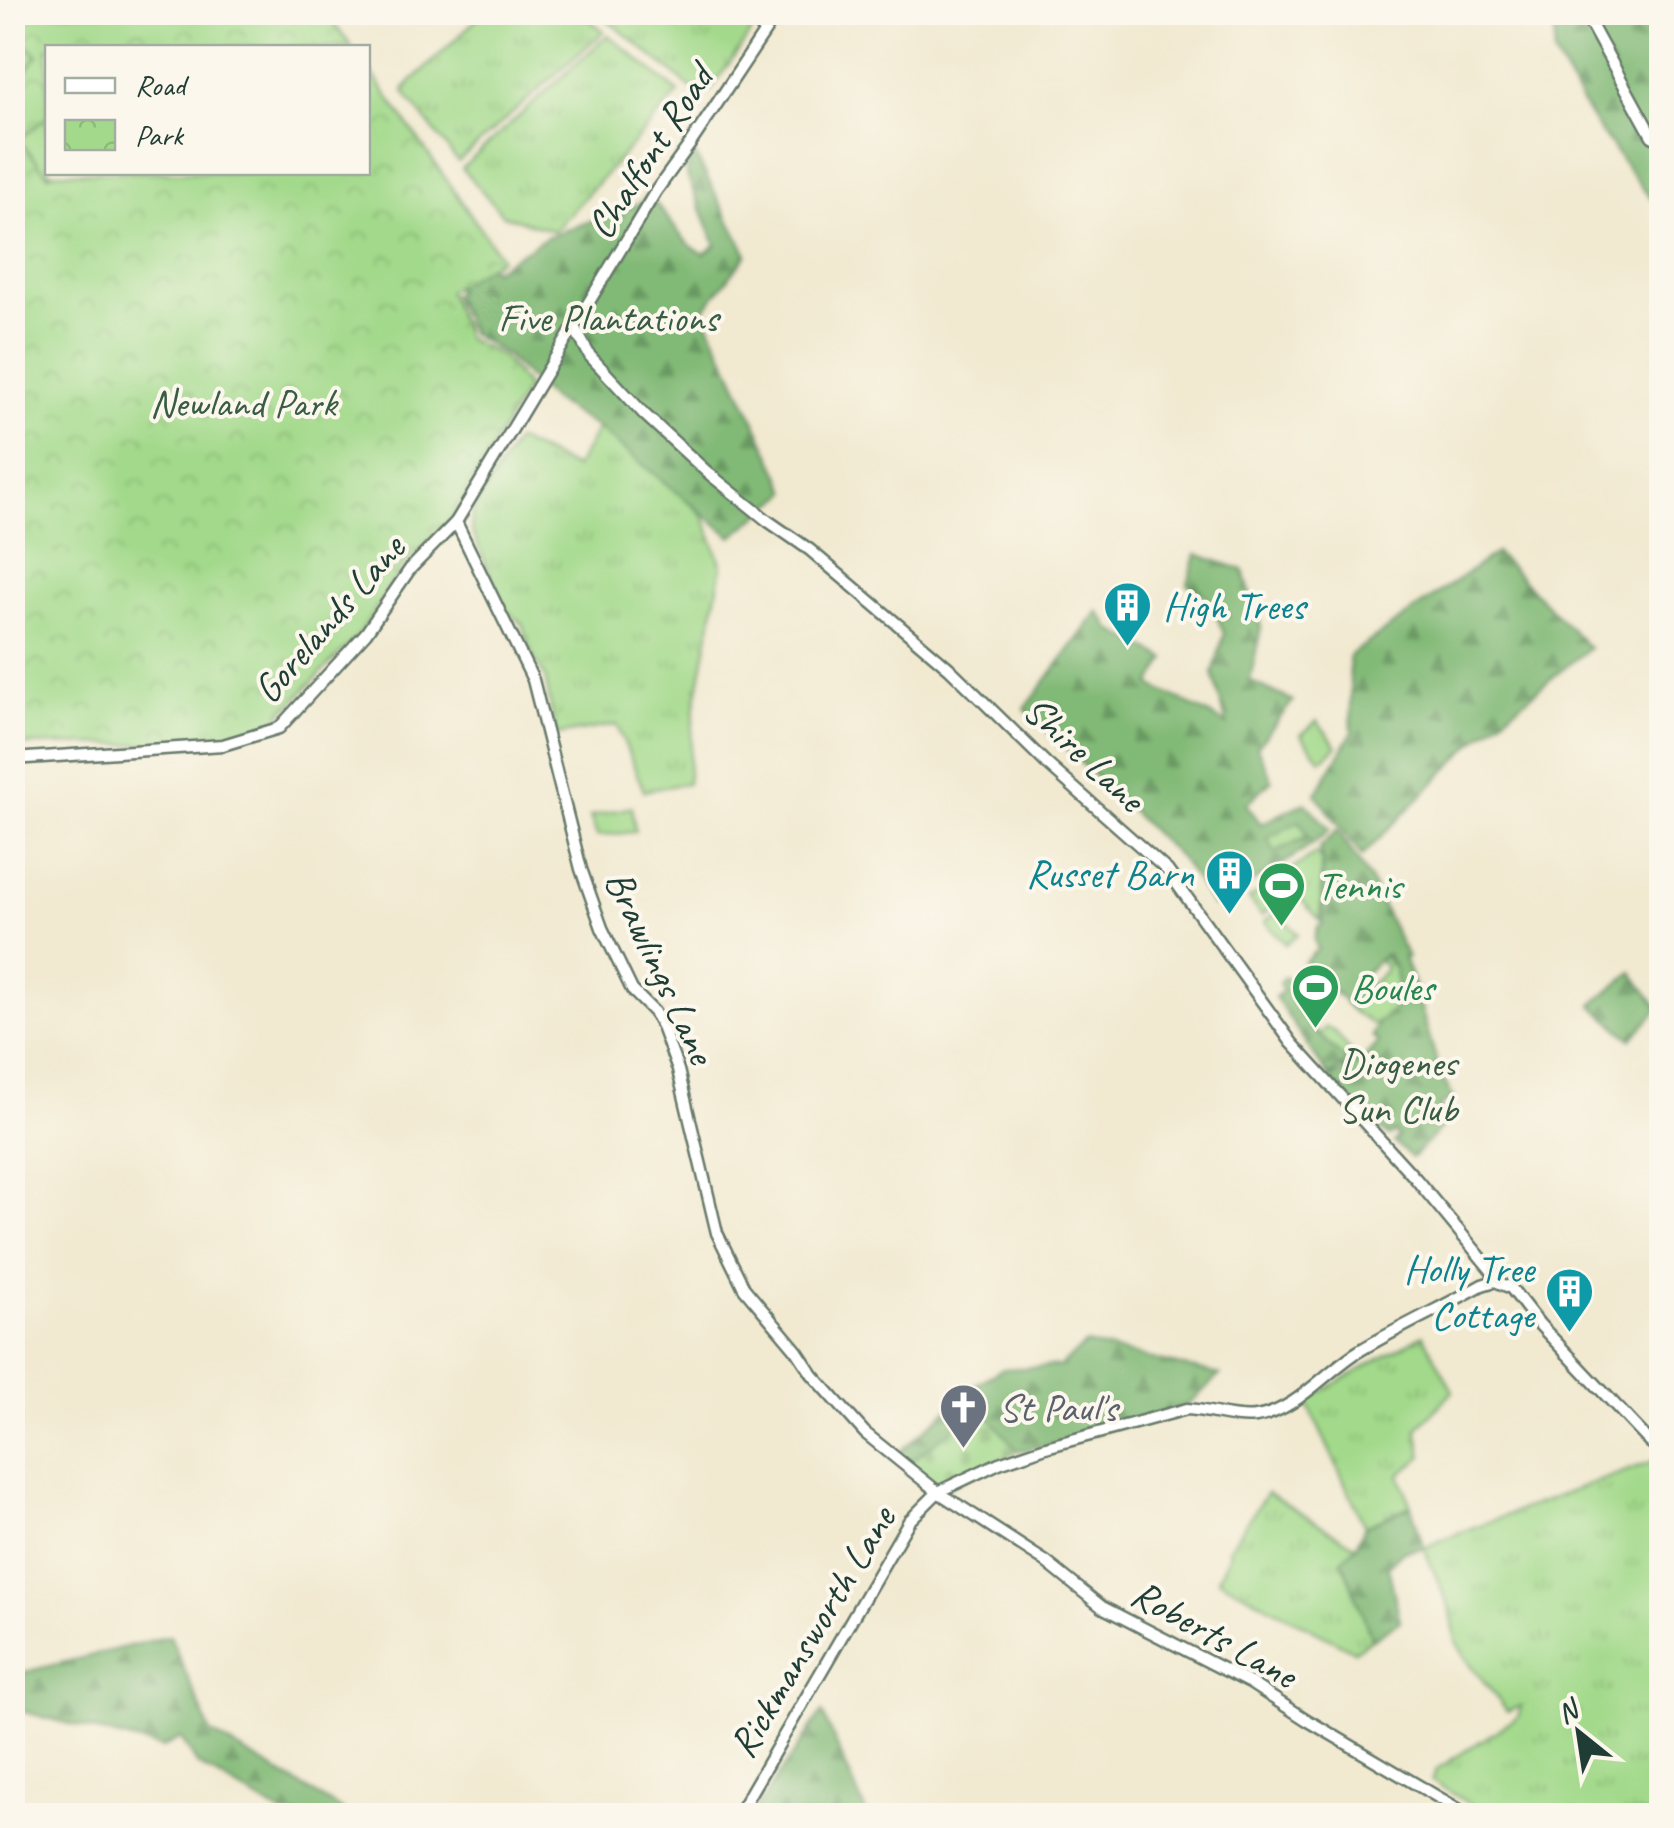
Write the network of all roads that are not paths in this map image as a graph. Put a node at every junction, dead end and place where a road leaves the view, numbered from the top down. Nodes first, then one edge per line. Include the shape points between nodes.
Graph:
1 (778, 12) edge
2 (1584, 12) edge
3 (1662, 142) edge
4 (574, 327) junction
5 (456, 522) junction
6 (12, 759) edge
7 (1496, 1282) junction
8 (1662, 1452) edge
9 (938, 1492) junction
10 (737, 1816) edge
11 (1470, 1816) edge

1 - 4 street, Chalfont Road via 656,191
2 - 3 street via 1652,136
4 - 5 street, Gorelands Lane
4 - 7 street, Shire Lane via 590,356 707,472 935,656 1167,870 1292,1043 1416,1179
5 - 6 street, Gorelands Lane via 279,728 223,745
5 - 9 street, Brawlings Lane via 533,680 581,869 632,990 661,1024 717,1233 744,1288 865,1434
7 - 8 street, Shire Lane via 1510,1288
7 - 9 street, Rickmansworth Lane via 1357,1352 1272,1413 1253,1418 1187,1409 1030,1452
9 - 10 street, Rickmansworth Lane via 910,1520
9 - 11 street, Roberts Lane via 1102,1607 1250,1682

